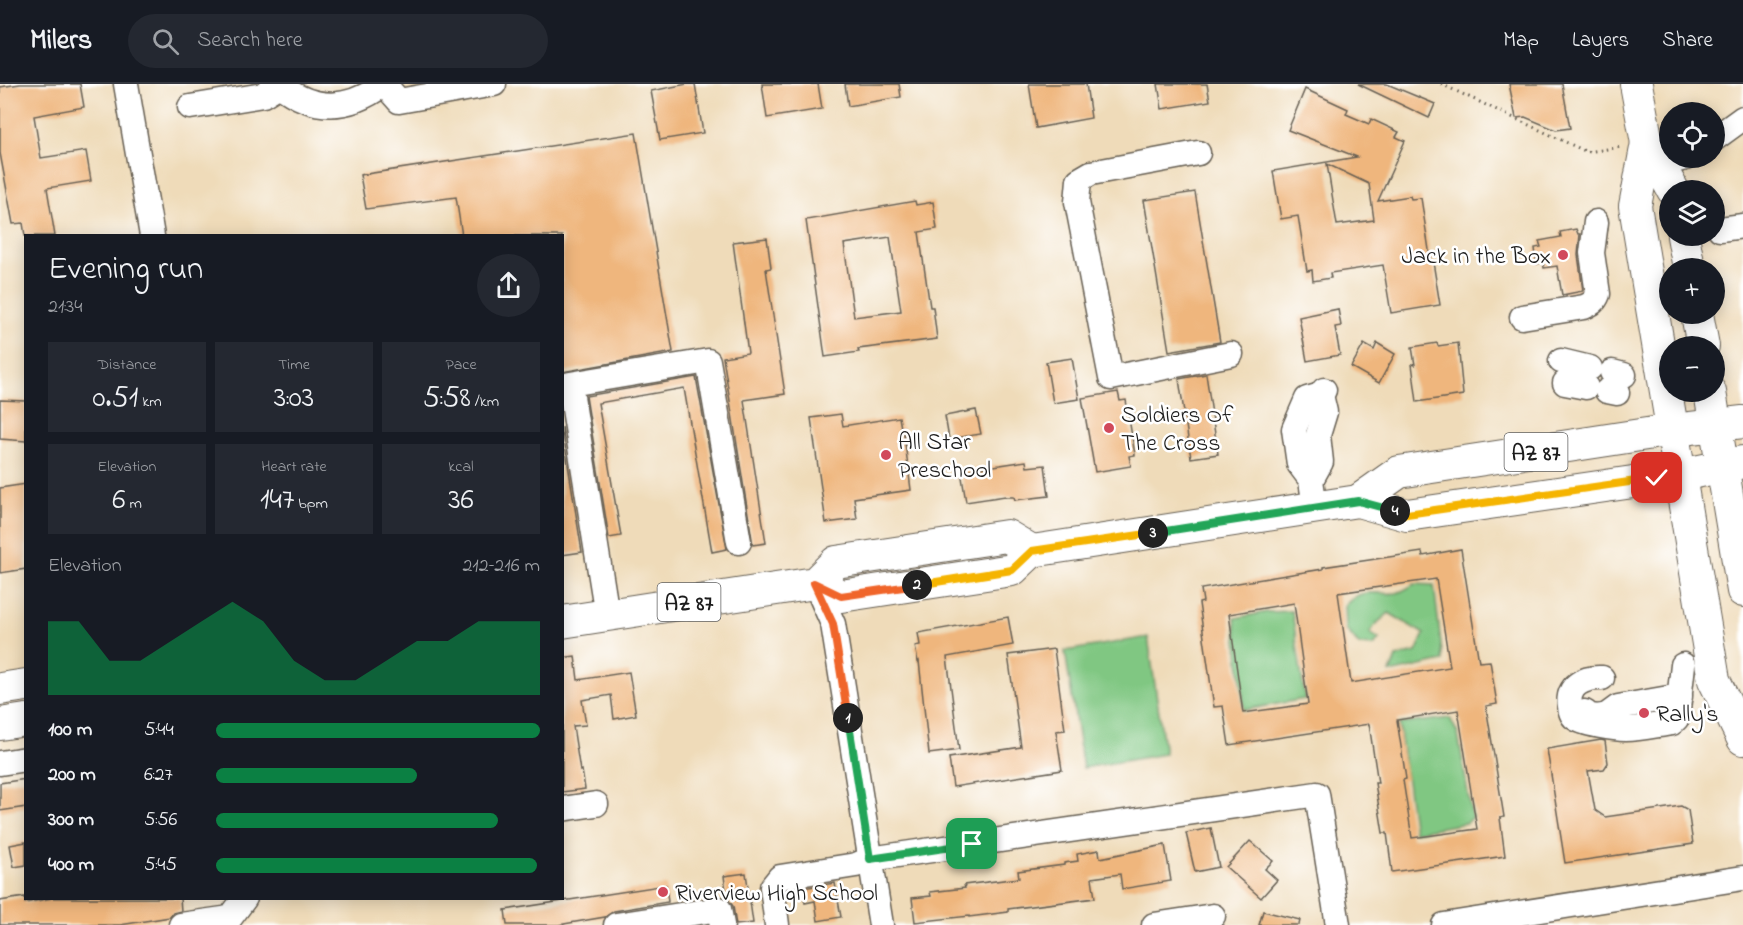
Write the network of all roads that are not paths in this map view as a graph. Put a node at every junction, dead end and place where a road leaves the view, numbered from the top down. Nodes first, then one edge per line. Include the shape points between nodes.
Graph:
1 (126, 84) edge
2 (279, 84) edge
3 (384, 84) edge
4 (494, 84) edge
5 (1636, 84) edge
6 (190, 106) dead end
7 (1743, 118) edge
8 (1725, 131) edge
9 (1659, 145) edge
10 (1198, 153) dead end
11 (1663, 168) edge
12 (1596, 222) dead end
13 (152, 234) edge
14 (1522, 317) dead end
15 (1231, 354) dead end
16 (1322, 392) dead end
17 (1716, 402) edge
18 (1730, 423) edge
19 (1673, 430) junction
20 (1733, 464) edge
21 (1681, 475) junction
22 (1313, 494) junction
23 (1358, 501) junction
24 (739, 542) dead end
25 (814, 583) junction
26 (1743, 591) edge
27 (607, 615) junction
28 (564, 622) edge
29 (1683, 665) dead end
30 (1602, 678) dead end
31 (24, 685) edge
32 (0, 689) edge
33 (24, 720) edge
34 (0, 724) edge
35 (1743, 739) edge
36 (24, 759) edge
37 (0, 763) edge
38 (596, 804) dead end
39 (564, 809) edge
40 (870, 859) junction
41 (1743, 878) edge
42 (244, 900) edge
43 (1213, 916) dead end
44 (181, 925) edge
45 (616, 925) edge
46 (722, 925) edge
47 (777, 925) edge
48 (881, 925) edge
49 (1154, 925) edge
50 (1338, 925) edge
51 (1444, 925) edge

1 - 13 street
2 - 3 street via 298,98 320,105 343,105 365,98
2 - 6 street via 263,95
3 - 4 street via 399,100
5 - 9 main road
7 - 8 street
10 - 15 street via 1091,173 1079,180 1077,202 1111,378
11 - 19 main road via 1635,206
12 - 14 street via 1592,253 1596,299 1584,307
16 - 22 street via 1325,412 1318,435 1321,462
17 - 18 main road
18 - 19 main road, AZ 87
18 - 20 main road
19 - 21 main road
19 - 23 main road, AZ 87 via 1399,472
20 - 21 main road, AZ 87
20 - 26 main road
21 - 23 main road, AZ 87 via 1407,514
21 - 35 main road via 1714,680
22 - 23 main road, AZ 87
22 - 25 main road, AZ 87 via 1032,551 1012,570 841,596
24 - 27 street via 708,361 570,384
25 - 27 main road, AZ 87
25 - 40 street via 833,624
27 - 28 main road, AZ 87
29 - 30 street via 1677,718 1672,723 1625,729 1575,718 1570,709 1572,690 1590,677
31 - 32 main road
33 - 34 main road
36 - 37 street
38 - 39 street
40 - 47 street via 780,877 772,887
40 - 48 street
40 - 50 street via 1317,794
41 - 51 street
42 - 44 street via 230,918
43 - 49 street
45 - 46 street via 719,909

